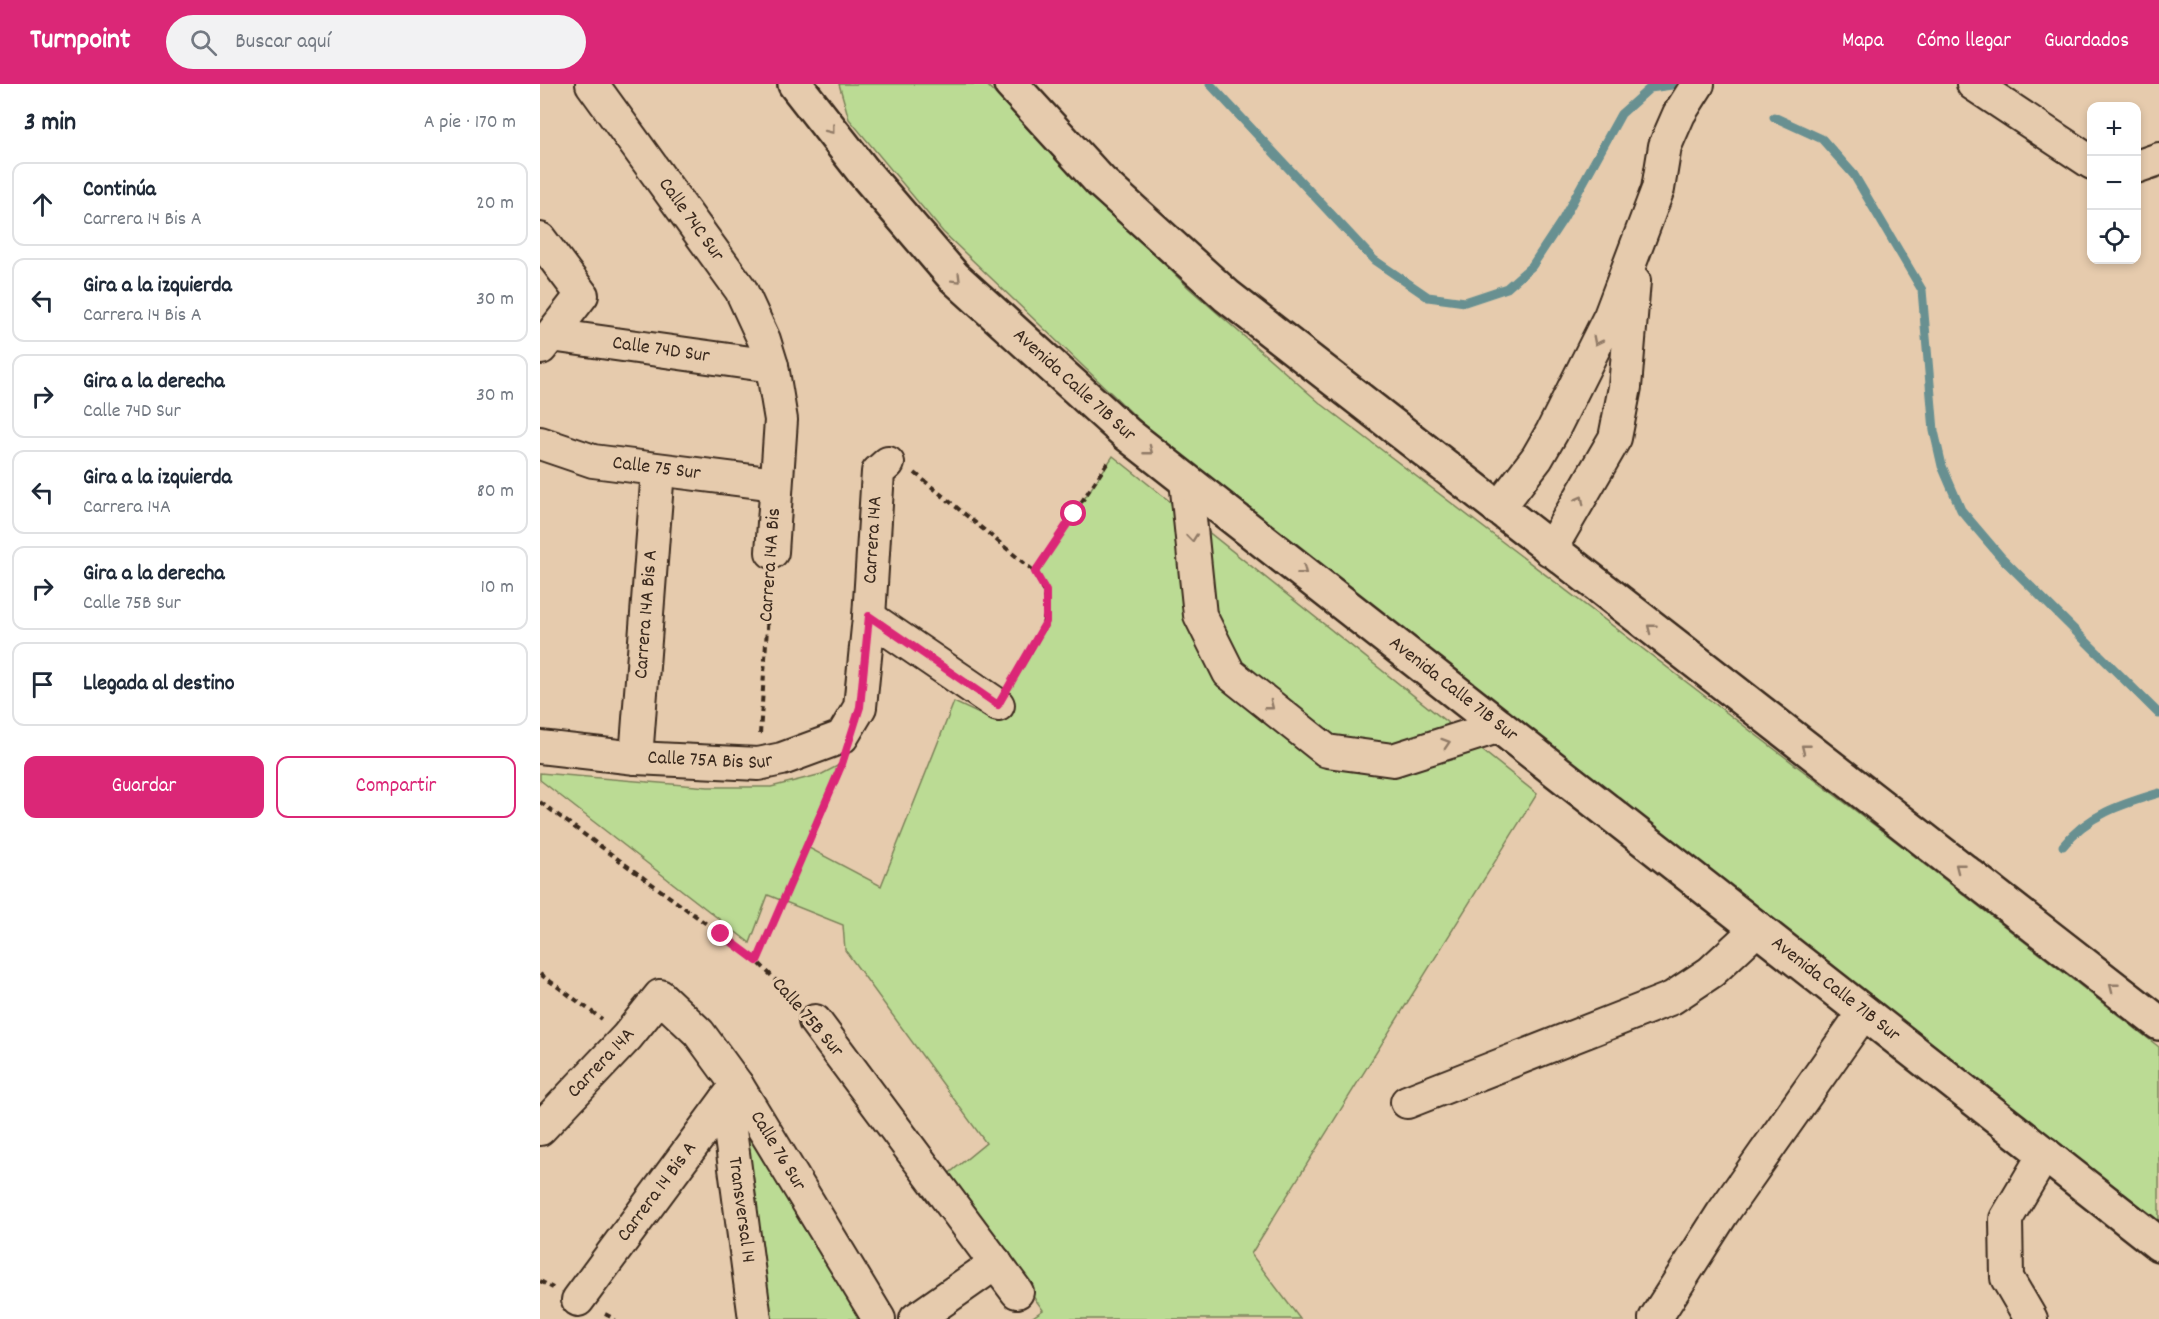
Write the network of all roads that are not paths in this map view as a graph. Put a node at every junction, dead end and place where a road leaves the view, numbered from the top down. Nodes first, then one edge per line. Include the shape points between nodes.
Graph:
1 (592, 84) edge
2 (795, 84) edge
3 (1011, 84) edge
4 (1698, 84) edge
5 (1973, 84) edge
6 (2159, 159) edge
7 (2087, 160) edge
8 (2141, 165) edge
9 (540, 239) edge
10 (1637, 249) junction
11 (546, 342) edge
12 (772, 366) junction
13 (540, 443) edge
14 (888, 464) road end
15 (658, 470) junction
16 (1186, 480) junction
17 (776, 484) junction
18 (1498, 509) junction
19 (1550, 550) junction
20 (772, 552) road end
21 (869, 616) junction
22 (998, 705) road end
23 (860, 707) joint
24 (1500, 726) junction
25 (540, 747) edge
26 (636, 758) junction
27 (1758, 928) junction
28 (660, 996) joint
29 (1864, 1012) junction
30 (815, 1021) road end
31 (2159, 1023) edge
32 (731, 1092) junction
33 (1407, 1102) dead end
34 (540, 1129) edge
35 (2044, 1153) junction
36 (2159, 1244) edge
37 (996, 1263) junction
38 (1017, 1292) dead end
39 (578, 1300) dead end
40 (755, 1319) edge
41 (879, 1319) edge
42 (916, 1319) edge
43 (1655, 1319) edge
44 (2031, 1319) edge

1 - 12 street, Calle 74C Sur via 741,290
2 -> 16 highway, Avenida Calle 71B Sur via 954,277 1127,434
3 - 18 highway via 1101,182 1218,289
4 - 10 street via 1665,146 1658,189
5 - 7 street
6 - 8 street
9 - 11 street via 582,296
10 -> 18 street via 1610,316 1552,432
19 -> 10 street via 1615,438 1625,387
11 - 12 street, Calle 74D Sur
12 - 17 street, Carrera 14A Bis via 781,420
13 - 15 street, Calle 75 Sur via 593,461
14 - 21 street, Carrera 14A via 878,472
15 - 17 street, Calle 75 Sur
15 - 26 street, Carrera 14A Bis A
16 -> 24 highway, Avenida Calle 71B Sur
16 -> 24 street via 1200,615 1228,673 1309,737 1327,751 1393,760
17 - 20 street, Carrera 14A Bis
18 - 19 highway
31 -> 19 highway
21 - 22 street
21 - 23 street, Carrera 14A
23 - 26 street, Calle 75A Bis Sur via 842,737 782,759 758,764
24 - 27 highway, Avenida Calle 71B Sur
25 - 26 street, Calle 75A Bis Sur
27 - 29 highway, Avenida Calle 71B Sur
27 - 33 street via 1711,972 1672,998
28 - 32 street, Calle 76 Sur via 699,1033
28 - 34 street, Carrera 14A
29 - 35 highway, Avenida Calle 71B Sur
29 - 43 street via 1722,1215
30 - 37 street, Calle 75B Sur
32 - 39 street, Carrera 14 Bis A
32 - 40 street, Transversal 14
32 - 41 street, Calle 76 Sur
35 - 36 highway, Avenida Calle 71B Sur
35 - 44 street via 2006,1219 2007,1278
37 - 38 street, Calle 75B Sur
37 - 42 street

